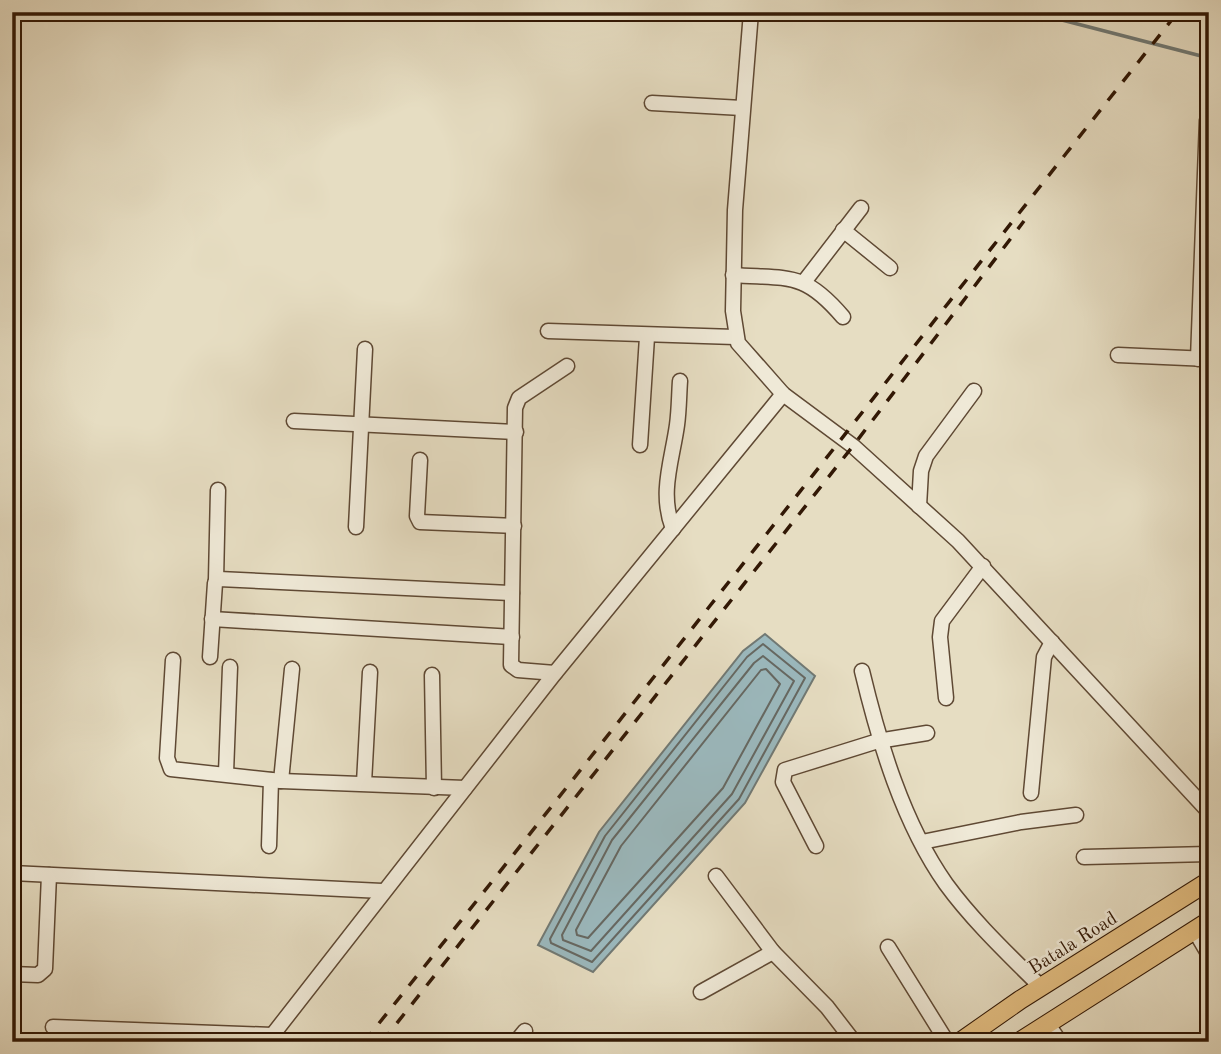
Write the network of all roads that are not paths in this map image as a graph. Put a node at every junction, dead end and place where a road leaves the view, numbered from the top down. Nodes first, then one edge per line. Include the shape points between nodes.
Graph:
1 (751, 12) edge
2 (652, 103) dead end
3 (742, 108) junction
4 (1207, 120) dead end
5 (861, 208) dead end
6 (843, 230) junction
7 (890, 268) dead end
8 (733, 275) junction
9 (804, 282) junction
10 (1205, 292) edge
11 (843, 317) dead end
12 (548, 331) dead end
13 (647, 337) junction
14 (736, 337) junction
15 (365, 349) dead end
16 (1118, 355) dead end
17 (1203, 359) edge
18 (567, 366) dead end
19 (680, 380) dead end
20 (974, 391) dead end
21 (783, 394) junction
22 (294, 421) dead end
23 (363, 425) junction
24 (516, 432) junction
25 (640, 444) dead end
26 (420, 460) dead end
27 (218, 490) dead end
28 (919, 506) junction
29 (514, 526) junction
30 (356, 527) dead end
31 (673, 529) junction
32 (983, 566) junction
33 (216, 580) junction
34 (512, 593) junction
35 (212, 619) junction
36 (512, 638) junction
37 (1052, 642) junction
38 (211, 657) dead end
39 (173, 660) dead end
40 (230, 667) dead end
41 (292, 669) dead end
42 (862, 671) dead end
43 (370, 672) dead end
44 (555, 673) junction
45 (432, 675) dead end
46 (946, 698) dead end
47 (927, 733) dead end
48 (878, 741) junction
49 (226, 773) junction
50 (276, 780) junction
51 (364, 783) junction
52 (434, 788) junction
53 (465, 788) junction
54 (1031, 793) dead end
55 (1209, 812) edge
56 (1076, 815) dead end
57 (922, 842) junction
58 (269, 846) dead end
59 (816, 846) dead end
60 (1209, 853) edge
61 (1084, 857) dead end
62 (12, 873) edge
63 (49, 875) junction
64 (716, 876) dead end
65 (1209, 881) edge
66 (382, 891) junction
67 (1202, 926) edge
68 (888, 947) dead end
69 (773, 952) junction
70 (1209, 955) edge
71 (12, 974) edge
72 (1041, 987) junction
73 (701, 992) dead end
74 (1047, 1023) junction
75 (53, 1027) dead end
76 (82, 1035) edge
77 (269, 1039) edge
78 (854, 1042) edge
79 (947, 1042) edge
80 (960, 1042) edge
81 (1020, 1042) edge
82 (1060, 1042) edge

1 - 3 street
2 - 3 street
3 - 8 street
4 - 10 street
5 - 6 street
6 - 7 street
6 - 9 street
8 - 9 street
8 - 14 street
9 - 11 street via 823,293
10 - 17 street
12 - 13 street
13 - 14 street
13 - 25 street
14 - 21 street
15 - 23 street
16 - 17 street
18 - 24 street via 519,398
19 - 31 street via 665,506
20 - 28 street via 923,462
21 - 28 street via 853,446
21 - 31 street
22 - 23 street
23 - 24 street
23 - 30 street
24 - 29 street
26 - 29 street via 419,522
27 - 33 street
28 - 32 street
29 - 34 street
31 - 44 street
32 - 37 street
32 - 46 street via 942,621
33 - 34 street
33 - 35 street
34 - 36 street
35 - 36 street
35 - 38 street
36 - 44 street via 514,668
37 - 54 street via 1044,657
37 - 55 street
39 - 49 street via 169,766
40 - 49 street
41 - 50 street
42 - 48 street
43 - 51 street
44 - 53 street
45 - 52 street
47 - 48 street
48 - 57 street
48 - 59 street via 785,770 783,782
49 - 50 street
50 - 51 street
50 - 58 street
51 - 52 street
52 - 53 street
53 - 66 street
56 - 57 street
57 - 72 street via 964,906
60 - 61 street
62 - 63 street
63 - 66 street
63 - 71 street via 45,970 38,975
64 - 69 street
65 - 72 main road, Batala Road
66 - 77 street
67 - 70 street
67 - 74 main road
68 - 79 street
69 - 73 street
69 - 78 street
72 - 80 main road, Batala Road
74 - 81 main road
74 - 82 street
75 - 76 street
76 - 77 street

